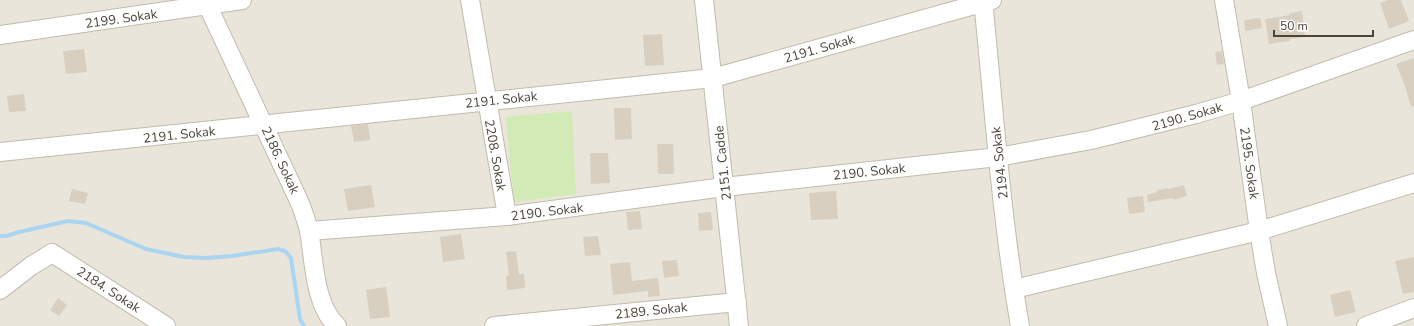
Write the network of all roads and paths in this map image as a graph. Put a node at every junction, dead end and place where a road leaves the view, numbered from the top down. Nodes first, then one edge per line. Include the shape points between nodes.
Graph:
1 (242, 0) edge
2 (470, 0) edge
3 (704, 0) edge
4 (986, 0) edge
5 (1224, 0) edge
6 (206, 2) edge
7 (0, 35) edge
8 (1414, 40) edge
9 (712, 78) junction
10 (487, 101) junction
11 (1241, 101) junction
12 (264, 125) junction
13 (0, 152) edge
14 (998, 157) junction
15 (1414, 183) edge
16 (724, 187) junction
17 (507, 216) junction
18 (1259, 230) junction
19 (309, 231) junction
20 (1014, 289) junction
21 (0, 290) edge
22 (737, 302) junction
23 (1414, 308) edge
24 (166, 326) edge
25 (337, 326) edge
26 (494, 326) edge
27 (740, 326) edge
28 (1020, 326) edge
29 (1278, 326) edge
30 (1366, 326) edge

1 - 6 street, 2199. Sokak
2 - 10 street, 2208. Sokak
3 - 9 street, 2151. Cadde
4 - 9 street, 2191. Sokak
4 - 14 street, 2194. Sokak
5 - 11 street, 2195. Sokak
6 - 7 street, 2199. Sokak
6 - 12 street, 2186. Sokak
8 - 11 street, 2190. Sokak
9 - 10 street, 2191. Sokak
9 - 16 street, 2151. Cadde
10 - 12 street, 2191. Sokak
10 - 17 street, 2208. Sokak
11 - 14 street, 2190. Sokak via 1150,127
11 - 18 street, 2195. Sokak
12 - 13 street, 2191. Sokak
12 - 19 street, 2186. Sokak via 300,201
14 - 16 street, 2190. Sokak
14 - 20 street, 2194. Sokak
15 - 18 street
16 - 17 street, 2190. Sokak
16 - 22 street, 2151. Cadde
17 - 19 street, 2190. Sokak
18 - 20 street
18 - 29 street, 2195. Sokak
19 - 25 street, 2186. Sokak via 318,289 325,309
20 - 28 street, 2194. Sokak
21 - 24 street, 2184. Sokak via 52,253
22 - 26 street, 2189. Sokak
22 - 27 street, 2151. Cadde
23 - 30 street

